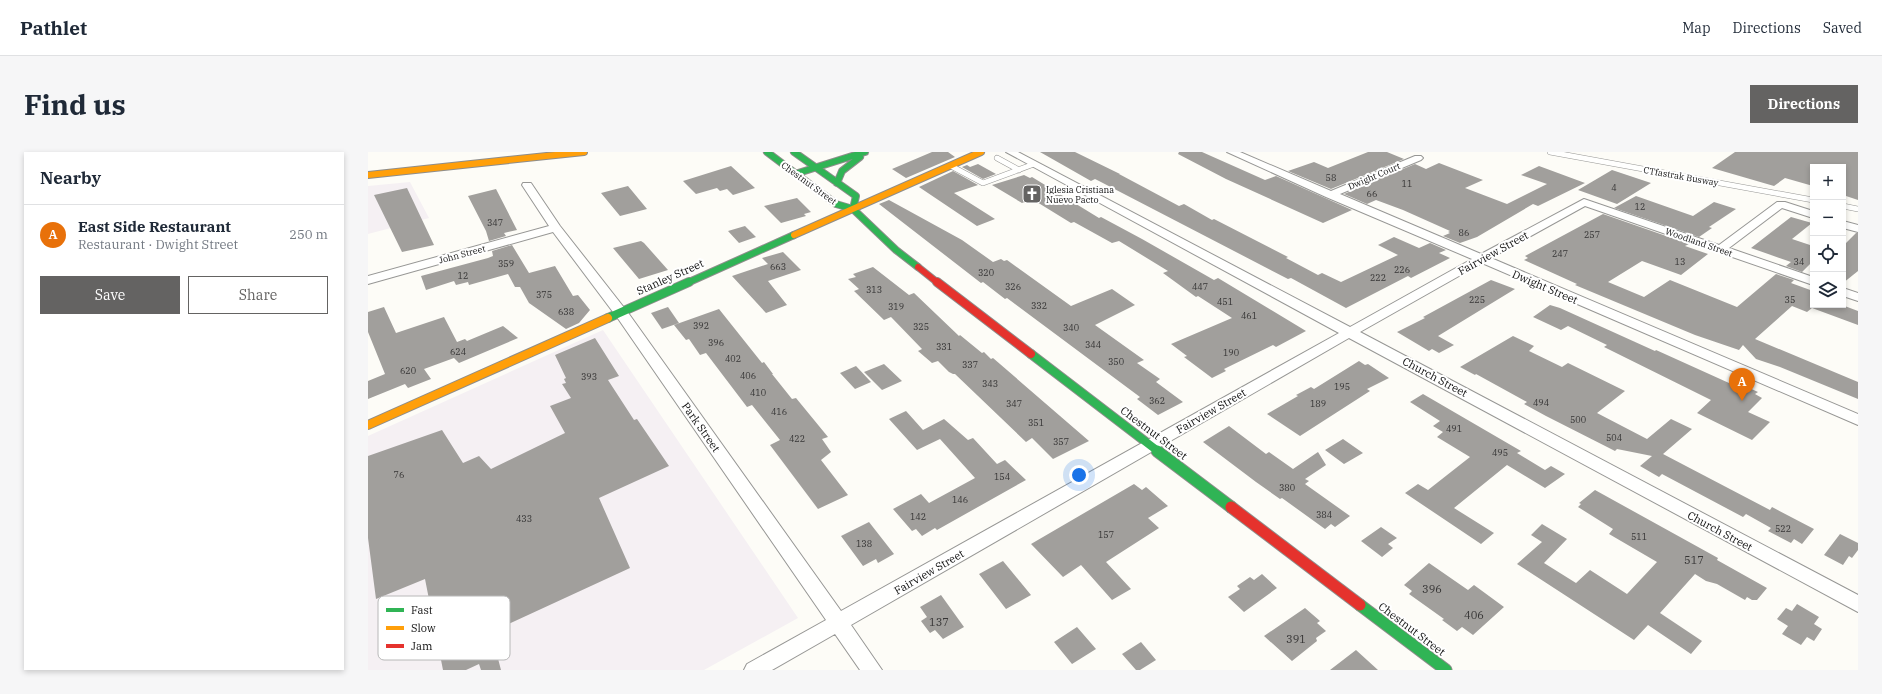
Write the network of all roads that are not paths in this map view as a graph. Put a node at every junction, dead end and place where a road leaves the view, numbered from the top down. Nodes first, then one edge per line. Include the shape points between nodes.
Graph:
1 (584, 152) edge
2 (767, 152) edge
3 (794, 152) edge
4 (865, 152) edge
5 (868, 152) edge
6 (981, 152) edge
7 (1011, 152) edge
8 (1232, 152) edge
9 (1550, 152) edge
10 (997, 158) dead end
11 (1418, 158) dead end
12 (1034, 164) junction
13 (951, 166) junction
14 (816, 167) junction
15 (1019, 170) junction
16 (796, 174) junction
17 (368, 175) edge
18 (838, 183) junction
19 (527, 185) dead end
20 (1330, 195) junction
21 (1810, 199) edge
22 (1584, 202) joint
23 (1846, 207) edge
24 (853, 209) junction
25 (1858, 209) edge
26 (1810, 214) edge
27 (1846, 225) edge
28 (556, 228) junction
29 (1858, 229) edge
30 (1720, 249) junction
31 (1482, 260) junction
32 (368, 280) edge
33 (1810, 280) edge
34 (1846, 293) edge
35 (1858, 297) edge
36 (621, 312) junction
37 (1350, 332) junction
38 (1858, 420) edge
39 (368, 425) edge
40 (1150, 446) junction
41 (1858, 604) edge
42 (838, 623) junction
43 (754, 670) edge
44 (872, 670) edge
45 (1446, 670) edge

1 - 17 main road
2 - 16 main road, Chestnut Street
3 - 14 main road, Chestnut Street
4 - 14 main road
5 - 18 main road via 841,170
6 - 13 main road, Stanley Street
7 - 12 street, Church Street
8 - 20 street, Dwight Street
9 - 21 lane, CTfastrak Busway
10 - 15 lane
11 - 20 street, Dwight Court
12 - 15 lane
12 - 37 street, Church Street
13 - 15 lane via 983,183
13 - 24 main road, Stanley Street
14 - 16 main road
14 - 18 main road, Chestnut Street
16 - 24 main road, Chestnut Street via 836,204
18 - 24 main road, Chestnut Street via 856,196
19 - 28 street, Park Street
20 - 31 street, Dwight Street
22 - 30 street, Woodland Street
22 - 31 street, Fairview Street
23 - 25 lane
24 - 36 main road, Stanley Street
24 - 40 main road, Chestnut Street via 891,246
26 - 30 street via 1781,204
27 - 29 street
28 - 32 street, John Street
28 - 36 street, Park Street
30 - 33 street, Woodland Street
31 - 37 street, Fairview Street
31 - 38 street, Dwight Street
34 - 35 street
36 - 39 main road, Stanley Street
36 - 42 street, Park Street
37 - 40 street, Fairview Street
37 - 41 street, Church Street
40 - 42 street, Fairview Street
40 - 45 main road, Chestnut Street
42 - 43 street, Fairview Street
42 - 44 street, Park Street

